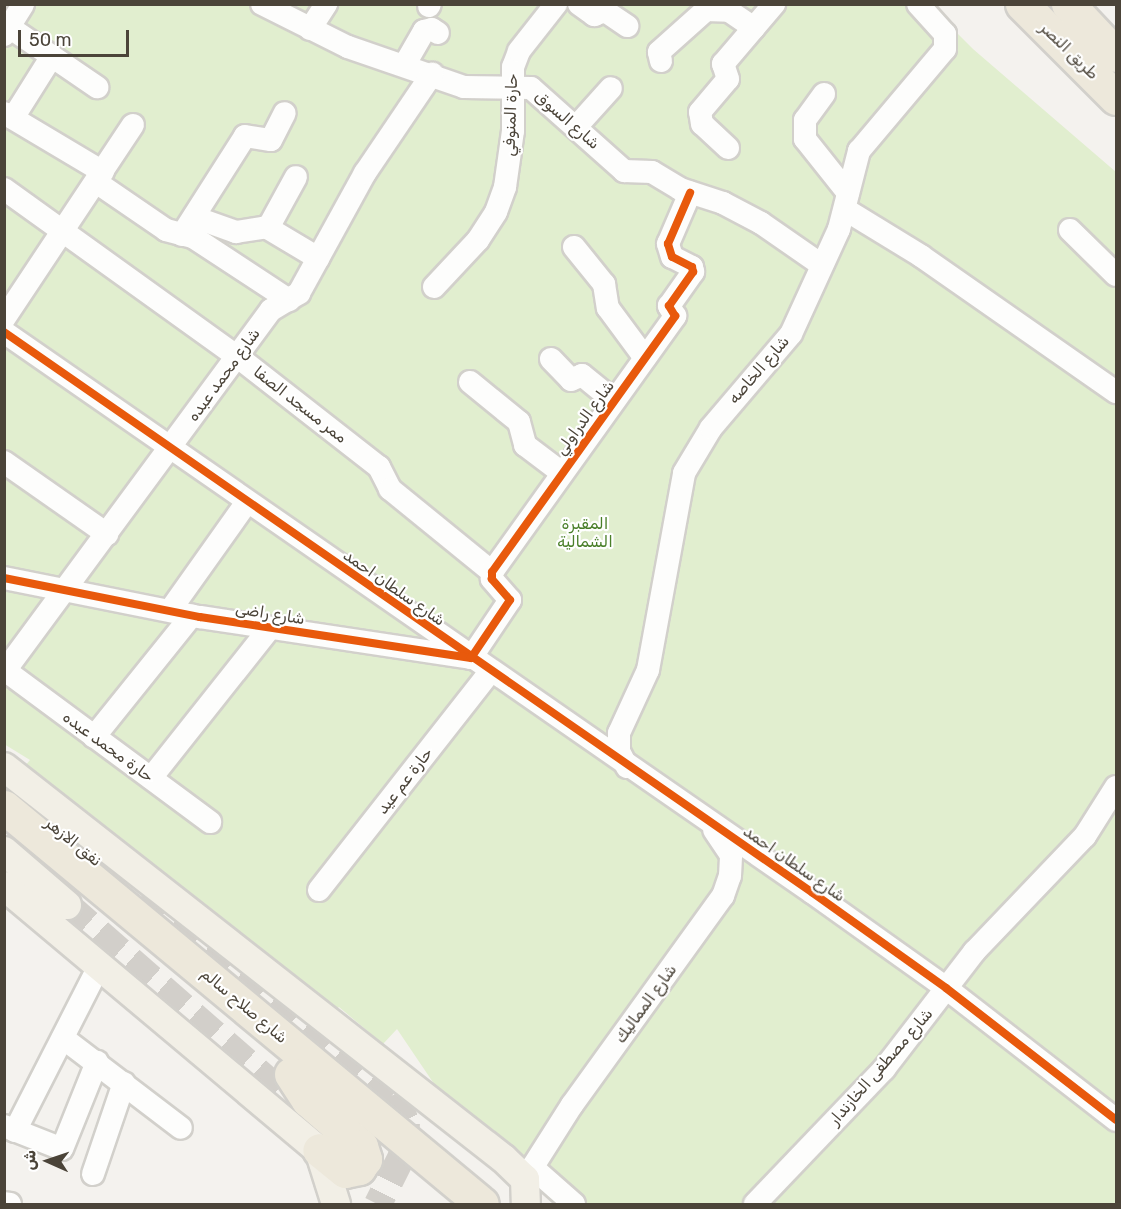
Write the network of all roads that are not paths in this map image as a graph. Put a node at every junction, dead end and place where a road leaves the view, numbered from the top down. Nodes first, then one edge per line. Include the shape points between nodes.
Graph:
1 (23, 4) edge
2 (262, 4) edge
3 (326, 4) edge
4 (556, 4) edge
5 (579, 4) edge
6 (774, 4) edge
7 (918, 4) edge
8 (1022, 4) edge
9 (1068, 4) edge
10 (690, 10) edge
11 (627, 26) dead end
12 (754, 28) junction
13 (310, 29) junction
14 (7, 31) edge
15 (438, 33) dead end
16 (1116, 55) edge
17 (52, 56) junction
18 (661, 62) dead end
19 (405, 64) junction
20 (432, 74) junction
21 (97, 87) dead end
22 (510, 87) junction
23 (610, 87) dead end
24 (824, 94) dead end
25 (1116, 98) edge
26 (285, 113) dead end
27 (8, 116) edge
28 (133, 125) dead end
29 (576, 127) junction
30 (728, 148) dead end
31 (100, 177) junction
32 (296, 177) dead end
33 (4, 189) edge
34 (690, 194) junction
35 (847, 201) junction
36 (188, 226) junction
37 (268, 228) junction
38 (1070, 230) dead end
39 (63, 231) junction
40 (574, 247) dead end
41 (318, 258) junction
42 (820, 264) junction
43 (1116, 275) edge
44 (434, 287) dead end
45 (289, 300) junction
46 (4, 319) edge
47 (4, 332) edge
48 (238, 357) junction
49 (645, 358) junction
50 (550, 359) dead end
51 (470, 382) dead end
52 (1116, 392) edge
53 (615, 401) junction
54 (170, 448) junction
55 (4, 462) edge
56 (562, 473) junction
57 (247, 502) junction
58 (107, 534) junction
59 (492, 572) junction
60 (4, 578) edge
61 (65, 591) junction
62 (182, 612) junction
63 (270, 628) junction
64 (471, 658) junction
65 (5, 672) edge
66 (490, 672) junction
67 (94, 737) junction
68 (4, 767) edge
69 (627, 767) junction
70 (151, 778) junction
71 (4, 786) edge
72 (1116, 787) edge
73 (4, 807) edge
74 (210, 822) dead end
75 (710, 824) junction
76 (4, 832) edge
77 (4, 851) edge
78 (4, 886) edge
79 (319, 890) dead end
80 (141, 897) tunnel mouth
81 (67, 905) tunnel mouth
82 (97, 962) junction
83 (946, 988) junction
84 (70, 1013) junction
85 (60, 1042) junction
86 (97, 1062) junction
87 (291, 1074) junction
88 (124, 1083) junction
89 (1116, 1120) edge
90 (8, 1125) edge
91 (181, 1128) dead end
92 (319, 1150) junction
93 (93, 1174) dead end
94 (528, 1184) edge
95 (4, 1203) edge
96 (10, 1204) edge
97 (336, 1204) edge
98 (448, 1204) edge
99 (482, 1204) edge
100 (574, 1204) edge
101 (755, 1204) edge

1 - 14 street
2 - 13 street, شارع السوق
3 - 13 street
4 - 22 street, حارة المنوفي via 519,51
5 - 11 street via 594,15 605,11
6 - 12 street
7 - 35 street, شارع الخاصه via 945,34 945,49 865,142 850,171
8 - 25 highway, طريق النصر
9 - 16 highway, طريق النصر
10 - 12 street via 729,11
10 - 18 street via 659,52
12 - 30 street via 724,62 728,79 700,112 702,124
13 - 19 street, شارع السوق via 356,50
14 - 17 street
15 - 19 street via 432,29 424,31
17 - 21 street
17 - 27 street
19 - 20 street, شارع السوق
20 - 22 street, شارع السوق via 474,89
20 - 41 street, شارع محمد عبده via 365,173
22 - 29 street, شارع السوق via 540,93
22 - 44 street, حارة المنوفي via 513,131 505,187 496,212 478,240
23 - 29 street
24 - 35 street via 806,120 804,138
26 - 36 street via 271,140 245,136
27 - 31 street
28 - 31 street
29 - 34 street, شارع السوق via 624,171 652,172
31 - 36 street via 166,230
31 - 39 street
32 - 37 street
33 - 39 street, ممر مسجد الصفا
34 - 42 street, شارع السوق via 717,201 761,223
34 - 49 street, شارع الدراولي via 668,249 672,257 692,267 693,272 669,306 675,316
35 - 42 street, شارع الخاصه
35 - 52 street
36 - 37 street via 236,232
36 - 45 street via 196,239
37 - 41 street
38 - 43 street
39 - 46 street
39 - 48 street, ممر مسجد الصفا
40 - 49 street via 604,284 608,308
41 - 45 street, شارع محمد عبده via 299,292
42 - 69 street, شارع الخاصه via 784,344 711,428 684,473 648,670 619,733 619,751
45 - 48 street, شارع محمد عبده via 271,310
47 - 54 street, شارع سلطان احمد
48 - 54 street, شارع محمد عبده
48 - 59 street, ممر مسجد الصفا via 380,467 390,489
49 - 53 street, شارع الدراولي
50 - 53 street via 571,380 582,375
51 - 56 street via 519,422 525,445
53 - 56 street, شارع الدراولي
54 - 57 street, شارع سلطان احمد
54 - 58 street, شارع محمد عبده
55 - 58 street
56 - 59 street, شارع الدراولي
57 - 62 street
57 - 64 street, شارع سلطان احمد
58 - 61 street, شارع محمد عبده
59 - 64 street via 492,579 510,600
60 - 61 street, شارع راضى
61 - 62 street, شارع راضى
61 - 65 street, شارع محمد عبده
62 - 63 street, شارع راضى
62 - 67 street
63 - 64 street, شارع راضى
63 - 70 street
64 - 66 street, شارع سلطان احمد
65 - 67 street, حارة محمد عبده
66 - 69 street, شارع سلطان احمد
66 - 79 street, حارة عم عيد
67 - 70 street, حارة محمد عبده
68 - 94 main road
69 - 75 street, شارع سلطان احمد
70 - 74 street, حارة محمد عبده
71 - 80 main road, نفق الازهر
72 - 83 street, شارع مصطفى الخازندار via 1085,836 986,939
73 - 99 highway, شارع صلاح سالم
75 - 83 street, شارع سلطان احمد
75 - 94 street, شارع المماليك via 731,855 723,897
76 - 87 highway, شارع صلاح سالم
77 - 81 main road
78 - 82 main road
82 - 84 street
82 - 92 main road
83 - 89 street, شارع سلطان احمد
83 - 101 street, شارع مصطفى الخازندار via 871,1083
84 - 85 street
84 - 90 street
85 - 86 street via 89,1064
85 - 90 street
86 - 88 street
86 - 90 street via 63,1149
87 - 92 highway via 308,1100 361,1146 365,1159 359,1168 345,1171
87 - 98 highway, شارع صلاح سالم
88 - 91 street
88 - 93 street
92 - 97 main road
94 - 100 street
95 - 96 street

